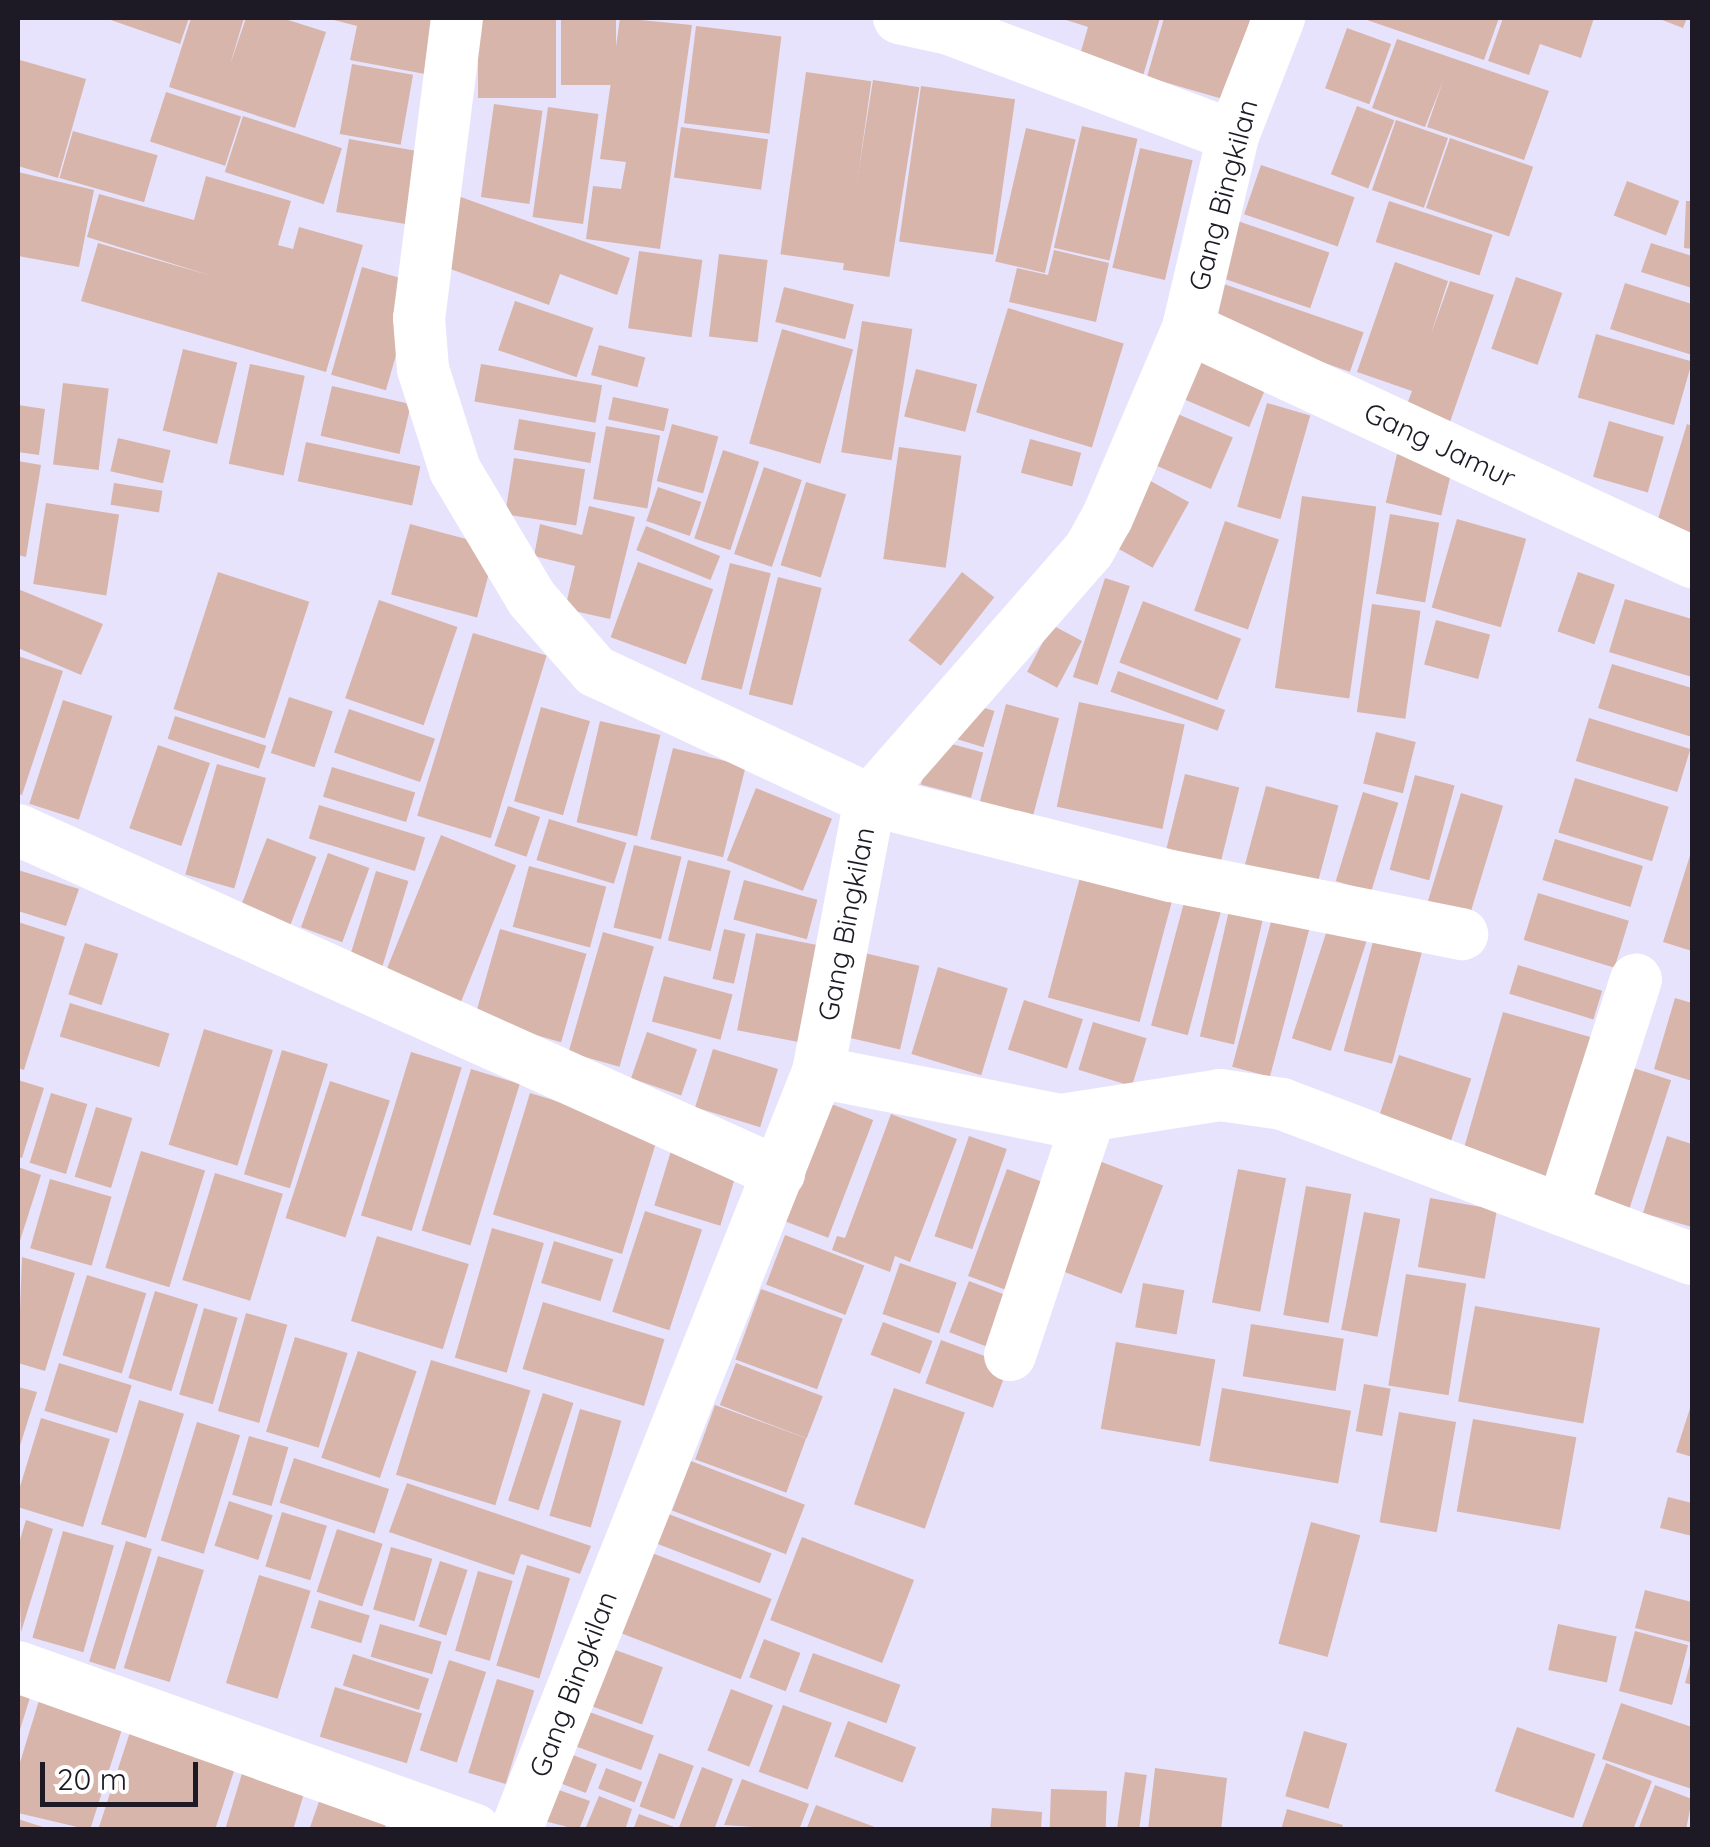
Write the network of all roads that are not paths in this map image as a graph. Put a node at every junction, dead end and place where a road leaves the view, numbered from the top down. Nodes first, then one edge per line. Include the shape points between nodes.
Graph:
1 (457, 18) edge
2 (899, 18) edge
3 (1280, 18) edge
4 (1233, 136) junction
5 (1188, 328) junction
6 (1692, 562) edge
7 (870, 800) junction
8 (18, 830) edge
9 (1462, 934) dead end
10 (1636, 980) dead end
11 (818, 1072) junction
12 (1089, 1117) junction
13 (779, 1173) junction
14 (1562, 1210) junction
15 (1692, 1258) edge
16 (1010, 1355) dead end
17 (18, 1666) edge
18 (475, 1830) edge
19 (516, 1830) edge

1 - 7 street via 419,318 423,368 455,470 532,599 595,670
2 - 4 street via 948,29
3 - 4 street, Gang Bingkilan
4 - 5 street, Gang Bingkilan
5 - 6 street, Gang Jamur
5 - 7 street, Gang Bingkilan via 1089,550
7 - 9 street via 1171,876
7 - 11 street, Gang Bingkilan
8 - 13 street
10 - 14 street
11 - 12 street via 1060,1120
11 - 13 street, Gang Bingkilan
12 - 14 street via 1220,1096 1252,1098
12 - 16 street
13 - 19 street, Gang Bingkilan
14 - 15 street
17 - 18 street

